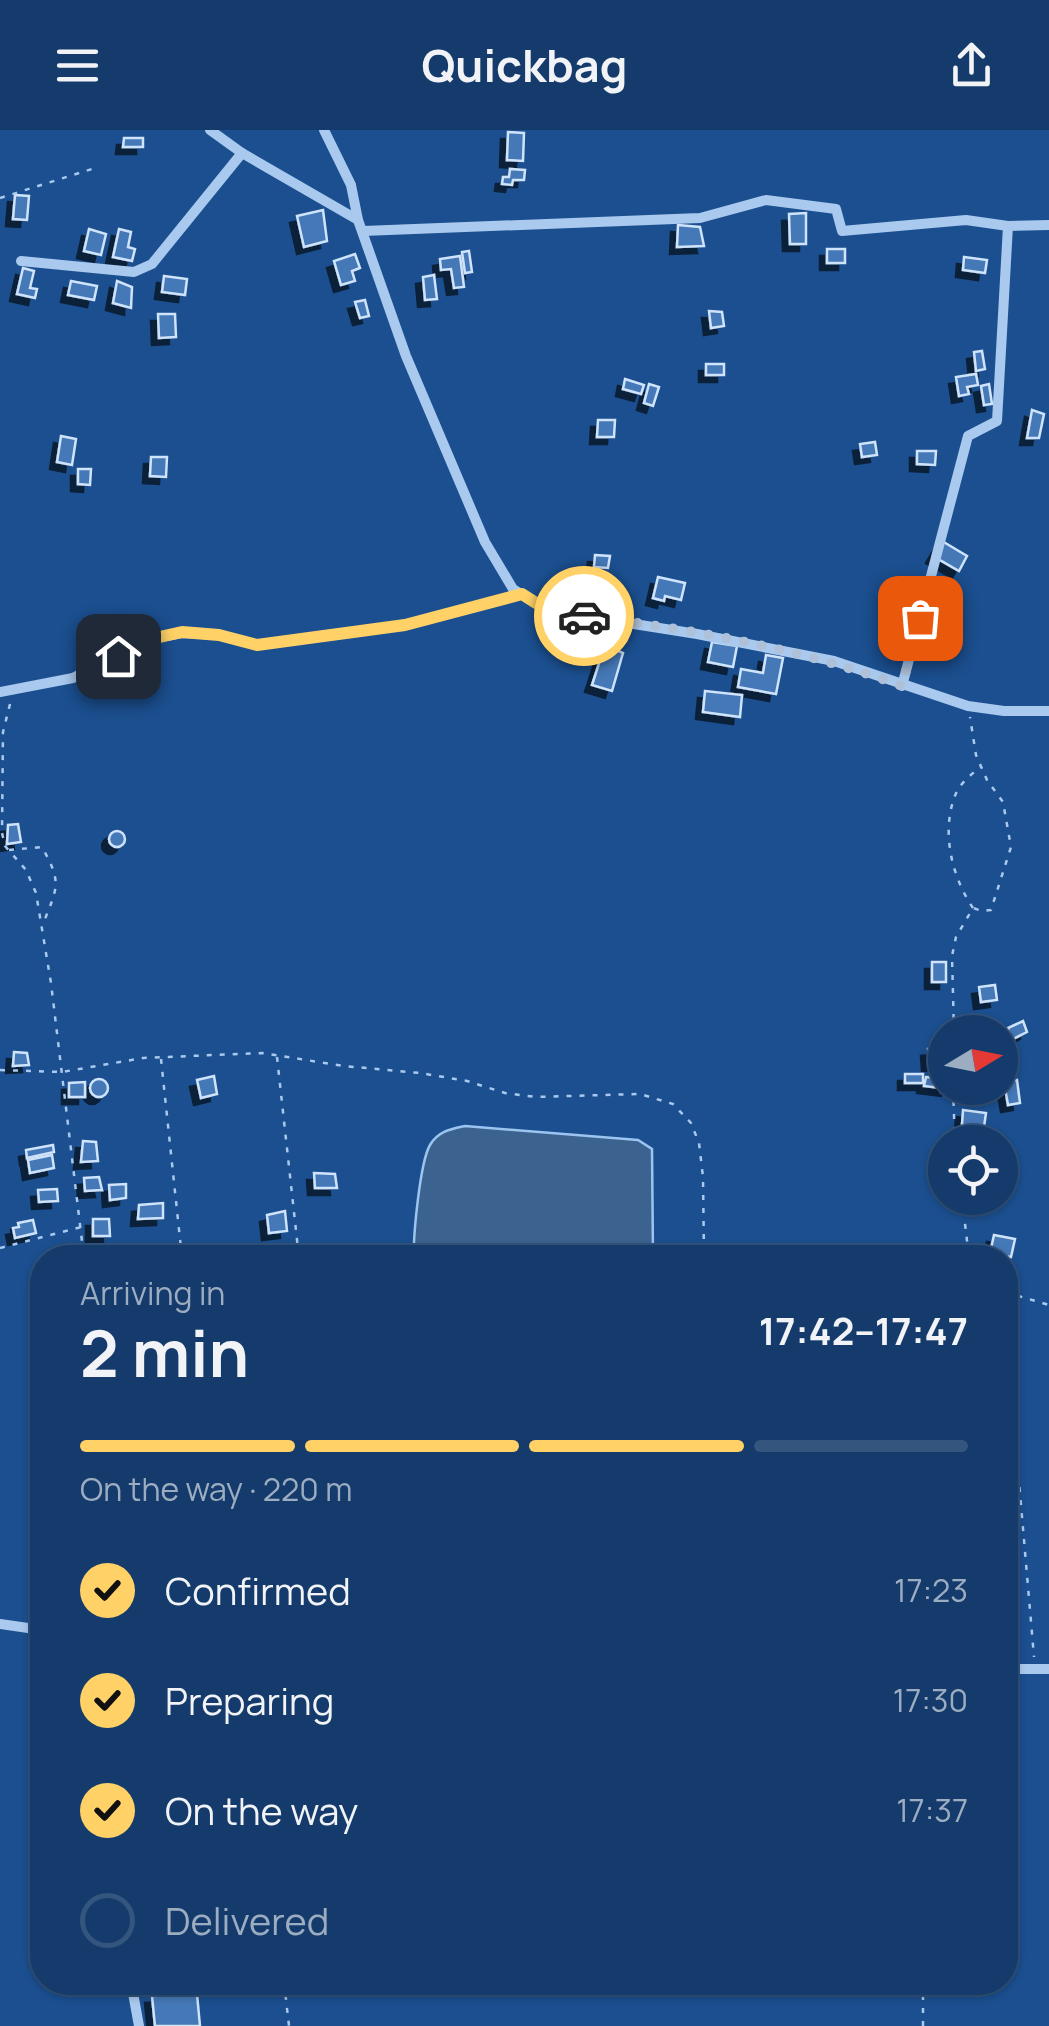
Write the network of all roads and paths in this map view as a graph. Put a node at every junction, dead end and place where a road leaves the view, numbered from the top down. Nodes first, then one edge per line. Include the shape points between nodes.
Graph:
1 (210, 130) edge
2 (324, 130) edge
3 (242, 154) junction
4 (96, 168) dead end
5 (0, 198) edge
6 (360, 226) junction
7 (1008, 226) junction
8 (1049, 226) edge
9 (21, 261) dead end
10 (522, 594) junction
11 (902, 686) junction
12 (0, 692) edge
13 (13, 692) junction
14 (968, 706) junction
15 (1049, 711) edge
16 (981, 766) junction
17 (8, 850) junction
18 (973, 908) junction
19 (41, 928) junction
20 (954, 1015) edge
21 (277, 1056) junction
22 (161, 1058) junction
23 (0, 1070) edge
24 (62, 1072) junction
25 (964, 1215) edge
26 (82, 1227) junction
27 (83, 1245) edge
28 (181, 1245) edge
29 (297, 1245) edge
30 (704, 1245) edge
31 (968, 1245) edge
32 (0, 1248) edge
33 (1018, 1296) edge
34 (1049, 1305) edge
35 (1018, 1472) edge
36 (0, 1624) edge
37 (30, 1628) edge
38 (1018, 1669) edge
39 (1034, 1669) junction
40 (1049, 1669) edge
41 (133, 1995) edge
42 (285, 1995) edge
43 (923, 1995) edge
44 (139, 2026) edge
45 (289, 2026) edge
46 (923, 2026) edge

1 - 3 street
2 - 6 street via 351,186
3 - 6 street
3 - 9 street via 152,264 134,272
4 - 5 path
6 - 7 street via 700,218 766,200 836,209 842,231 966,220
6 - 10 street via 474,516 513,589
7 - 8 street
7 - 11 street via 997,421 968,436
10 - 11 street via 571,614 834,661
10 - 13 street via 405,625 257,645 182,632 146,640 74,678
11 - 14 street
12 - 13 street
13 - 17 path via 4,732 2,833
14 - 15 street
14 - 16 path
16 - 18 path via 959,787 950,814 957,885
16 - 18 path via 1003,802 1011,847 991,910
17 - 19 path via 26,870
17 - 19 path via 42,847 56,872
18 - 20 path via 952,956
19 - 24 path
21 - 22 path
21 - 29 path
21 - 30 path via 436,1075 536,1097 640,1094 673,1104 699,1143
22 - 24 path
22 - 28 path
23 - 24 path
24 - 26 path
25 - 31 path
26 - 27 path
26 - 32 path
33 - 34 path
35 - 39 path
36 - 37 street
38 - 39 street
39 - 40 street
41 - 44 street
42 - 45 path
43 - 46 path

